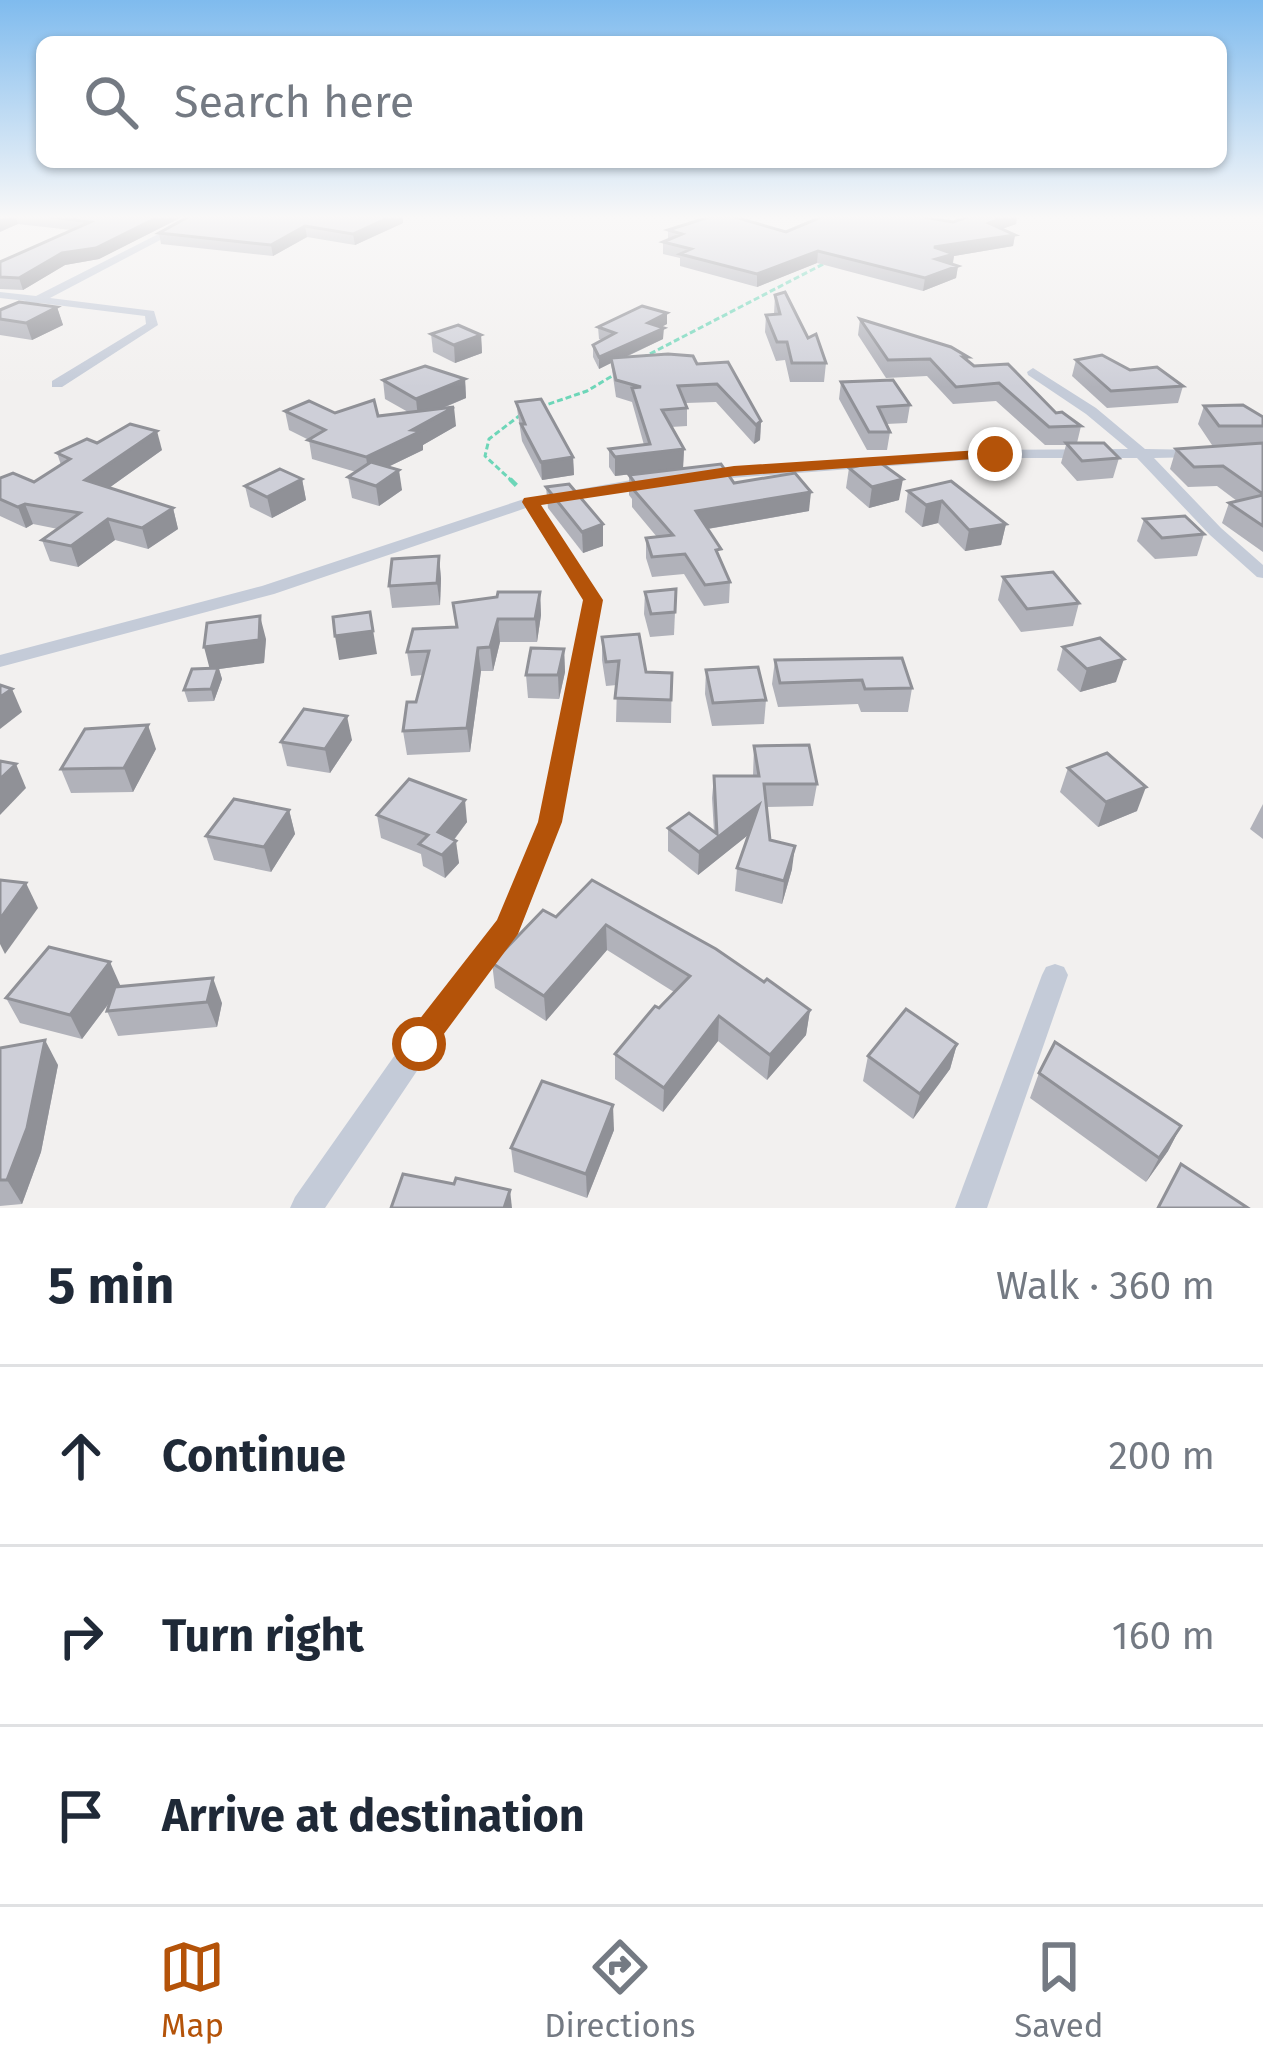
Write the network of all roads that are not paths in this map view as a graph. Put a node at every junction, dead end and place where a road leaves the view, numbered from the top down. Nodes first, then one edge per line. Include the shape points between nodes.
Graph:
1 (91, 273) edge
2 (0, 295) edge
3 (42, 298) junction
4 (0, 319) edge
5 (1033, 372) dead end
6 (57, 384) dead end
7 (1142, 453) junction
8 (1222, 453) edge
9 (693, 476) edge
10 (673, 478) edge
11 (530, 502) junction
12 (1263, 573) edge
13 (0, 661) edge
14 (1055, 975) dead end
15 (305, 1208) edge
16 (971, 1208) edge

1 - 3 street
2 - 3 street
3 - 4 street
3 - 6 street via 150,313 152,325
5 - 7 street
7 - 8 street
7 - 9 street via 995,454
7 - 12 street via 1229,548
10 - 11 street
11 - 13 street via 268,590
11 - 15 street via 593,600 550,822 508,926
14 - 16 street

